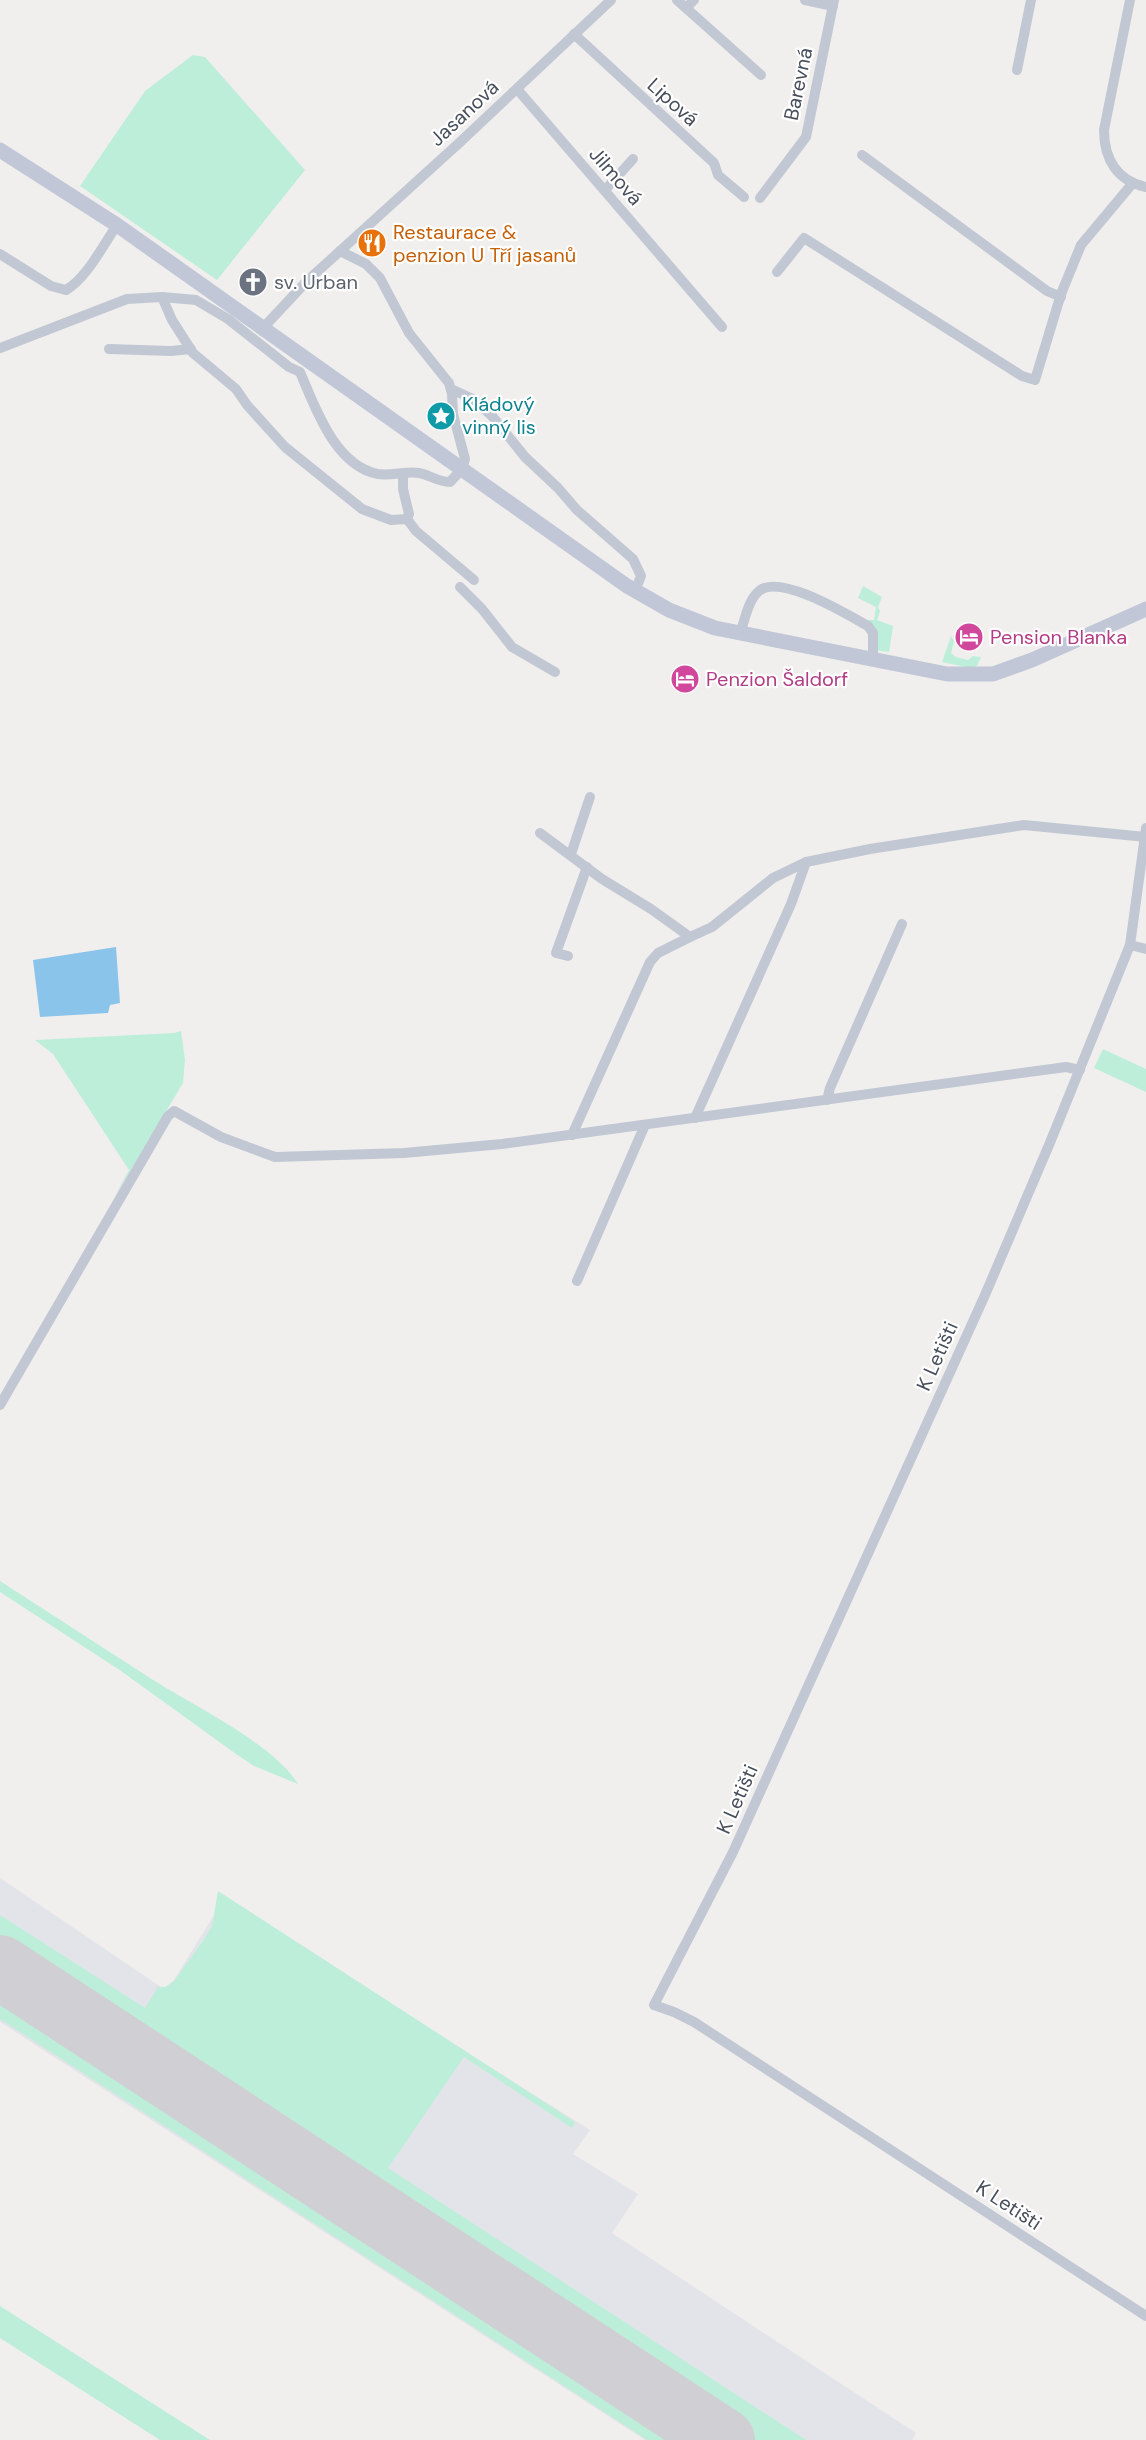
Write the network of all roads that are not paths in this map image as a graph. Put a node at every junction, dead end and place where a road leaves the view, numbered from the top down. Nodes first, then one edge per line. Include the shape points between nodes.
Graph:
1 (611, 0) edge
2 (677, 0) edge
3 (694, 0) edge
4 (805, 0) edge
5 (1030, 0) edge
6 (1130, 0) edge
7 (833, 3) edge
8 (686, 8) junction
9 (574, 34) junction
10 (1017, 69) dead end
11 (761, 75) dead end
12 (517, 89) junction
13 (0, 150) edge
14 (862, 155) dead end
15 (633, 159) dead end
16 (1132, 184) junction
17 (1146, 187) edge
18 (605, 190) junction
19 (744, 197) dead end
20 (760, 198) dead end
21 (117, 225) junction
22 (340, 251) junction
23 (0, 254) edge
24 (777, 272) dead end
25 (162, 297) junction
26 (1061, 297) junction
27 (722, 327) dead end
28 (263, 328) junction
29 (0, 348) edge
30 (109, 349) dead end
31 (191, 349) junction
32 (306, 367) junction
33 (451, 389) junction
34 (462, 469) junction
35 (403, 474) junction
36 (407, 519) junction
37 (474, 580) dead end
38 (460, 587) dead end
39 (635, 591) junction
40 (1146, 609) edge
41 (740, 633) junction
42 (873, 661) junction
43 (555, 672) dead end
44 (590, 797) dead end
45 (540, 832) dead end
46 (1146, 834) edge
47 (571, 854) junction
48 (806, 862) junction
49 (587, 867) junction
50 (902, 924) dead end
51 (690, 937) junction
52 (1130, 945) junction
53 (1146, 949) edge
54 (568, 956) dead end
55 (1080, 1070) junction
56 (827, 1100) junction
57 (695, 1118) junction
58 (645, 1125) junction
59 (572, 1135) junction
60 (577, 1281) dead end
61 (0, 1405) edge
62 (1146, 2316) edge

1 - 9 street, Jasanová
2 - 8 street
3 - 8 street
4 - 7 street
5 - 10 street
6 - 16 street via 1104,144 1111,162
7 - 20 street, Barevná via 806,137
8 - 11 street
9 - 12 street, Jasanová
9 - 19 street, Lipová via 714,163 718,175
12 - 18 street, Jilmová
12 - 22 street, Jasanová
13 - 21 main road
14 - 26 street via 1047,291
15 - 18 street
16 - 17 street
16 - 26 street via 1081,245
18 - 27 street, Jilmová
21 - 23 street via 85,271 66,290 51,286
21 - 28 main road
22 - 28 street, Jasanová
22 - 33 street via 366,264 380,278 409,333
24 - 26 street via 804,238 1035,380
25 - 29 street via 127,299
25 - 31 street
25 - 32 street via 196,300 228,319 289,367
28 - 32 main road
30 - 31 street
31 - 36 street via 236,390 285,447 362,509 391,520
32 - 34 main road
32 - 35 street via 321,422 339,448 367,471
33 - 34 street via 453,414 465,453
33 - 39 street via 473,399 492,416 525,457 577,510 633,559 641,576
34 - 35 street via 450,482 418,473
34 - 39 main road
35 - 36 street
36 - 37 street
38 - 43 street via 512,647
39 - 41 main road via 693,621
40 - 42 main road via 993,674 947,674
41 - 42 main road
41 - 42 street via 759,591 778,586 813,598 868,626 873,633
44 - 47 street
45 - 47 street
46 - 48 street via 1024,825
46 - 52 street
47 - 49 street
48 - 51 street via 773,878 712,927
48 - 57 street
49 - 51 street
49 - 54 street via 556,953
50 - 56 street
51 - 59 street via 658,953 650,962
52 - 53 street
52 - 55 street
55 - 56 street via 1066,1067
55 - 62 street, K Letišti via 985,1295 734,1852 654,2005 694,2022
56 - 57 street
57 - 58 street
58 - 59 street
58 - 60 street
59 - 61 street via 404,1153 275,1157 220,1137 174,1111

